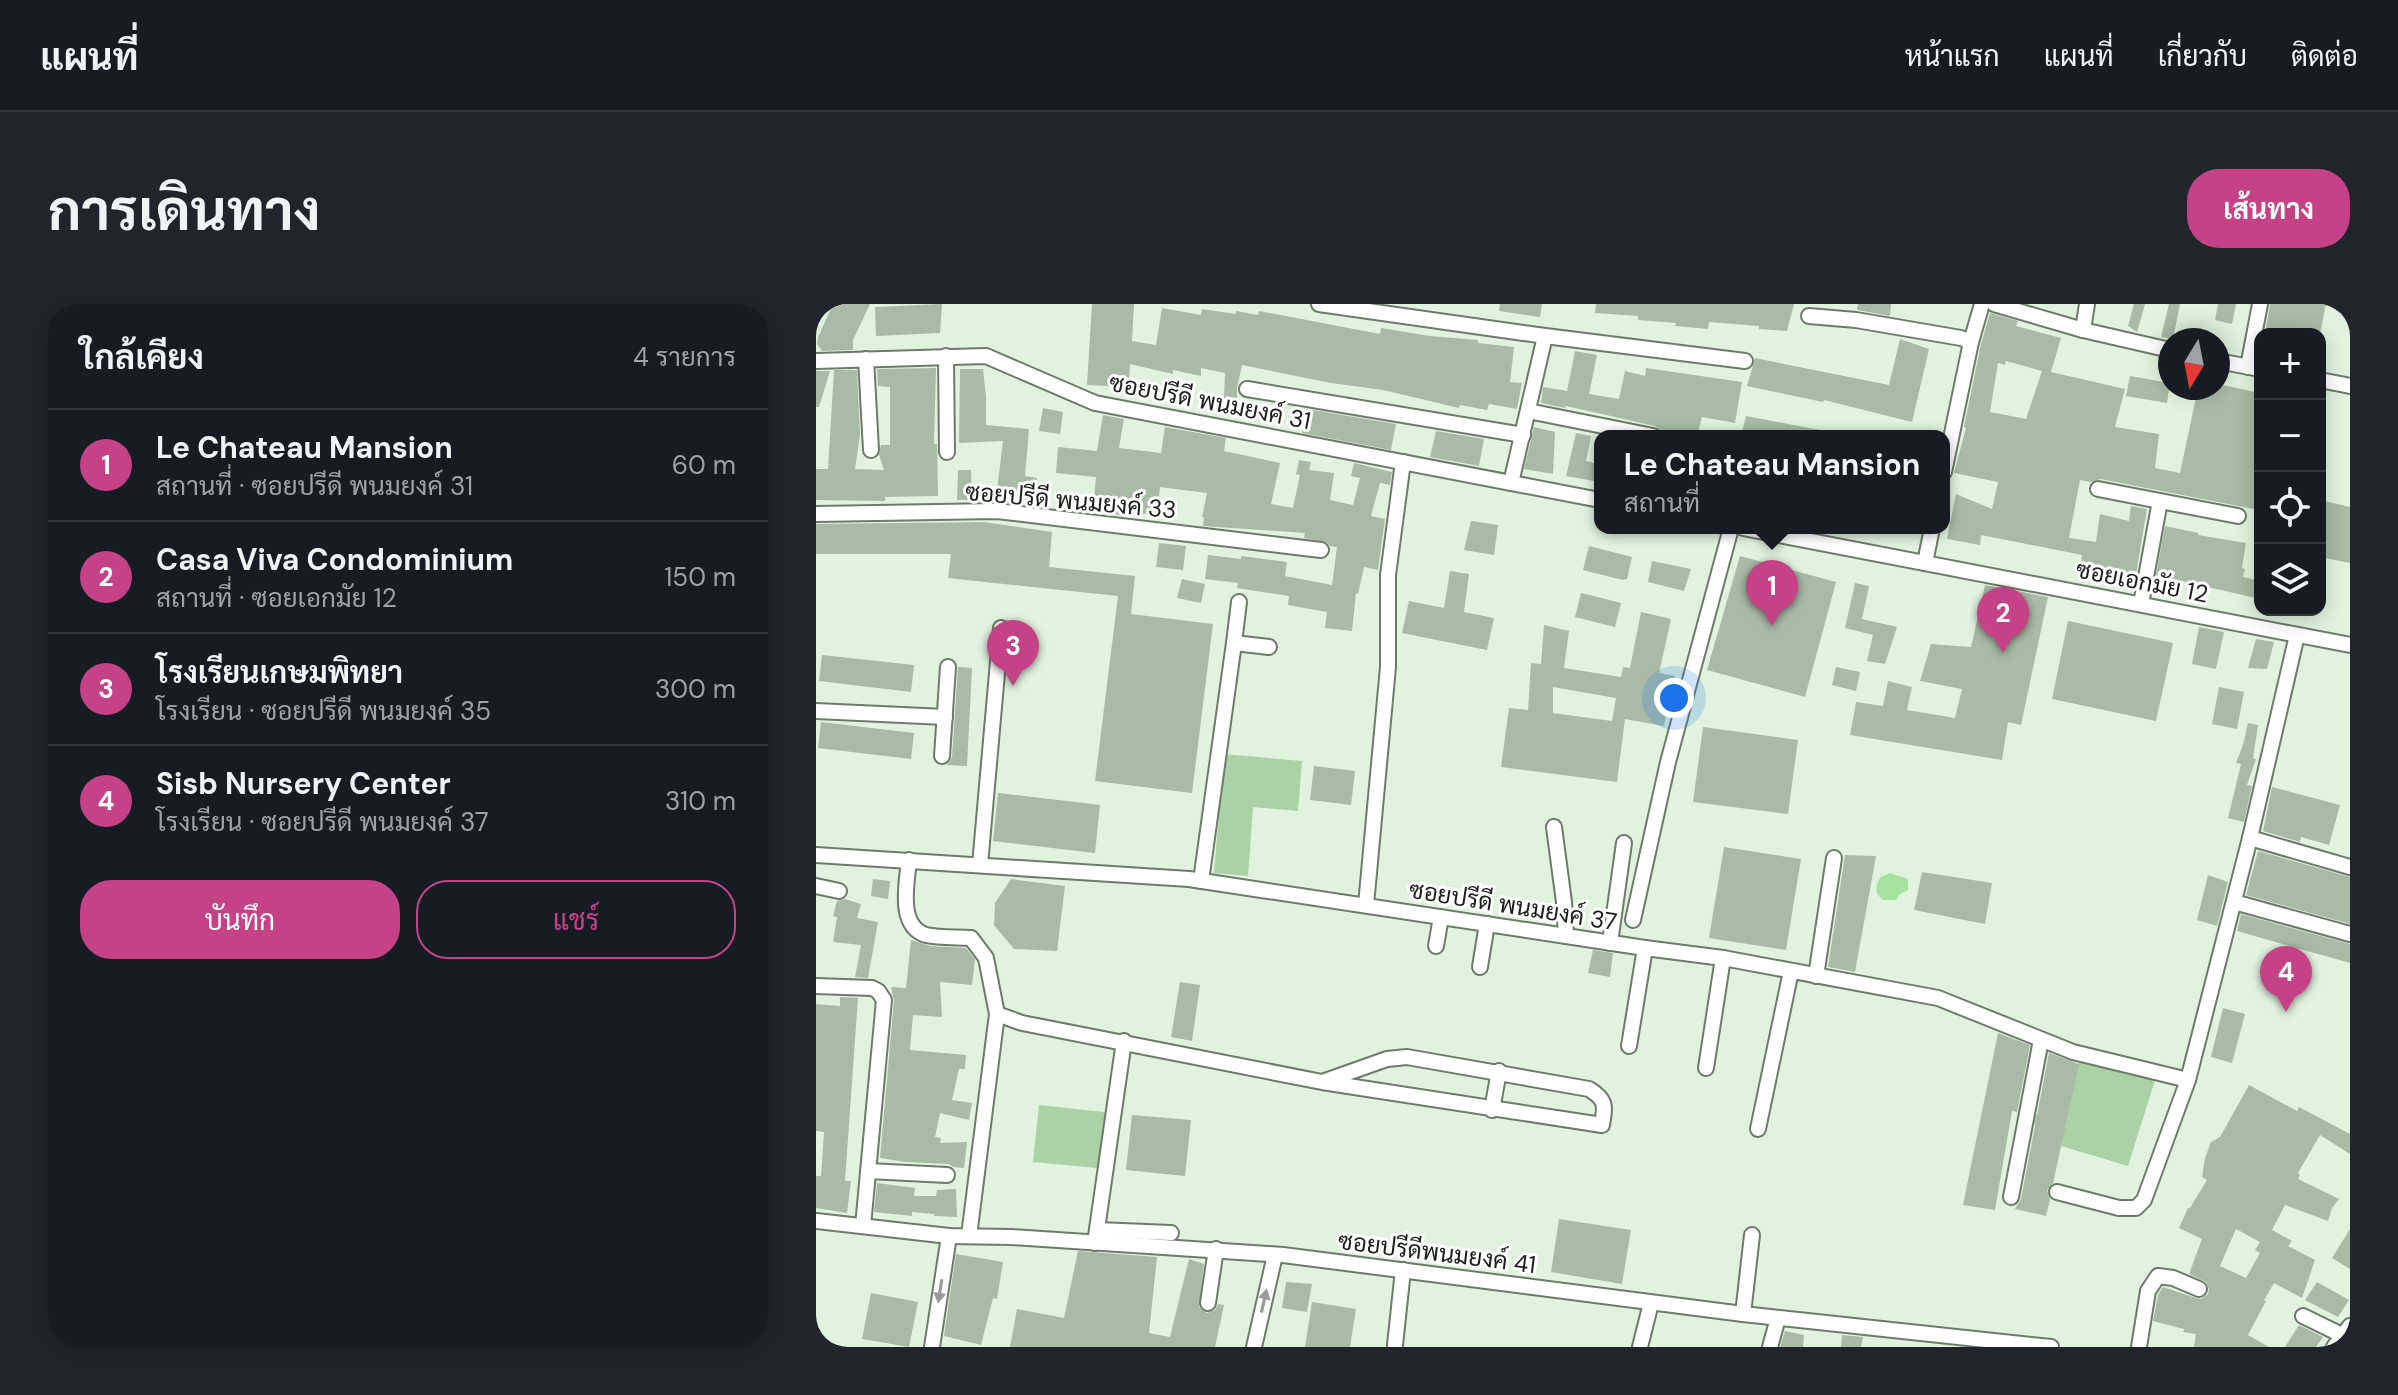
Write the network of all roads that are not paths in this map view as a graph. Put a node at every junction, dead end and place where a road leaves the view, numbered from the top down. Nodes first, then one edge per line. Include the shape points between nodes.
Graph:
1 (1319, 304) edge
2 (1982, 304) edge
3 (1994, 304) edge
4 (2087, 304) edge
5 (2260, 304) edge
6 (1809, 316) dead end
7 (2258, 328) edge
8 (2083, 330) junction
9 (1545, 336) junction
10 (1971, 342) junction
11 (2158, 347) edge
12 (946, 356) junction
13 (866, 359) junction
14 (816, 361) edge
15 (1745, 361) dead end
16 (2230, 363) edge
17 (2254, 368) edge
18 (2326, 381) edge
19 (2350, 386) edge
20 (1247, 389) dead end
21 (1528, 411) junction
22 (1623, 430) edge
23 (1523, 435) junction
24 (1950, 443) edge
25 (871, 450) dead end
26 (947, 452) dead end
27 (1403, 462) junction
28 (1511, 483) junction
29 (2098, 489) dead end
30 (1594, 499) edge
31 (2160, 501) junction
32 (816, 514) edge
33 (2238, 516) dead end
34 (1729, 534) edge
35 (1804, 534) edge
36 (1931, 534) edge
37 (1321, 550) dead end
38 (1925, 563) junction
39 (1239, 602) dead end
40 (2141, 604) junction
41 (1001, 628) dead end
42 (2297, 635) junction
43 (1234, 643) junction
44 (2350, 645) edge
45 (1269, 647) dead end
46 (948, 667) dead end
47 (816, 711) edge
48 (945, 717) junction
49 (942, 756) dead end
50 (1554, 827) dead end
51 (2250, 838) junction
52 (1624, 843) dead end
53 (816, 855) edge
54 (1834, 858) dead end
55 (909, 860) junction
56 (980, 865) junction
57 (2350, 867) edge
58 (1201, 881) junction
59 (816, 886) edge
60 (839, 891) dead end
61 (2234, 902) junction
62 (1366, 905) junction
63 (1441, 917) junction
64 (1633, 920) dead end
65 (1487, 924) junction
66 (2350, 934) edge
67 (1566, 936) junction
68 (1610, 943) junction
69 (1436, 946) dead end
70 (1645, 948) junction
71 (1723, 958) junction
72 (1480, 967) dead end
73 (1791, 971) junction
74 (1816, 976) junction
75 (816, 986) edge
76 (997, 1014) junction
77 (2041, 1040) junction
78 (1124, 1041) junction
79 (1629, 1046) dead end
80 (1706, 1068) dead end
81 (1499, 1071) junction
82 (2188, 1080) junction
83 (1322, 1082) junction
84 (1492, 1110) junction
85 (1758, 1129) dead end
86 (868, 1171) junction
87 (947, 1175) dead end
88 (2057, 1192) dead end
89 (2011, 1197) dead end
90 (816, 1221) edge
91 (863, 1226) junction
92 (1171, 1233) dead end
93 (1752, 1235) dead end
94 (949, 1236) junction
95 (969, 1236) junction
96 (1096, 1236) junction
97 (1216, 1249) junction
98 (1275, 1255) junction
99 (1403, 1270) junction
100 (2199, 1289) dead end
101 (1208, 1303) dead end
102 (1651, 1303) junction
103 (1743, 1314) junction
104 (2303, 1316) dead end
105 (1778, 1318) junction
106 (2344, 1337) edge
107 (1984, 1344) edge
108 (1395, 1345) edge
109 (932, 1347) edge
110 (1254, 1347) edge
111 (1640, 1347) edge
112 (1770, 1347) edge
113 (2051, 1347) edge
114 (2139, 1347) edge

1 - 9 street
2 - 10 street
3 - 8 street
4 - 8 street
5 - 7 street
6 - 10 street
8 - 11 street
9 - 15 street
9 - 21 street
10 - 24 street
12 - 13 street, ซอยปรีดี พนมยงค์ 31
12 - 26 street
12 - 27 street, ซอยปรีดี พนมยงค์ 31 via 986,356 1095,403
13 - 14 street, ซอยปรีดี พนมยงค์ 31
13 - 25 street
16 - 17 street
18 - 19 street
20 - 23 street
21 - 22 street
21 - 23 street
23 - 28 street
27 - 28 street, ซอยปรีดี พนมยงค์ 31
27 - 62 street via 1388,575 1388,667
28 - 30 street, ซอยปรีดี พนมยงค์ 31
29 - 31 street
31 - 33 street
31 - 40 street
32 - 37 street, ซอยปรีดี พนมยงค์ 33 via 997,511
34 - 64 street via 1668,762
35 - 38 street
36 - 38 street
38 - 40 street, ซอยเอกมัย 12
39 - 43 street
40 - 42 street, ซอยเอกมัย 12
41 - 56 street
42 - 44 street, ซอยเอกมัย 12
42 - 51 street
43 - 45 street
43 - 58 street
46 - 48 street
47 - 48 street
48 - 49 street
50 - 67 street
51 - 57 street
51 - 61 street
52 - 68 street
53 - 55 street, ซอยปรีดี พนมยงค์ 37
54 - 74 street
55 - 56 street, ซอยปรีดี พนมยงค์ 37
55 - 76 street via 909,922 924,934 971,938 986,958
56 - 58 street, ซอยปรีดี พนมยงค์ 37
58 - 62 street, ซอยปรีดี พนมยงค์ 37
59 - 60 street
61 - 66 street
61 - 82 street
62 - 63 street, ซอยปรีดี พนมยงค์ 37
63 - 65 street, ซอยปรีดี พนมยงค์ 37
63 - 69 street
65 - 67 street, ซอยปรีดี พนมยงค์ 37
65 - 72 street
67 - 68 street, ซอยปรีดี พนมยงค์ 37
68 - 70 street, ซอยปรีดี พนมยงค์ 37
70 - 71 street, ซอยปรีดี พนมยงค์ 37
70 - 79 street
71 - 73 street, ซอยปรีดี พนมยงค์ 37
71 - 80 street
73 - 74 street, ซอยปรีดี พนมยงค์ 37
73 - 85 street
74 - 77 street, ซอยปรีดี พนมยงค์ 37 via 1938,998
75 - 86 street via 872,988 884,1000
76 - 78 street
76 - 95 street
77 - 82 street, ซอยปรีดี พนมยงค์ 37
77 - 89 street
78 - 83 street
78 - 96 street
81 - 83 street via 1398,1057
81 - 84 street
81 - 84 street via 1589,1089 1605,1107 1602,1125
82 - 88 street via 2144,1200 2136,1208
83 - 84 street
86 - 87 street
86 - 91 street
90 - 91 street, ซอยปรีดีพนมยงค์ 41
91 - 94 street, ซอยปรีดีพนมยงค์ 41
92 - 96 street
93 - 103 street
94 - 95 street, ซอยปรีดีพนมยงค์ 41
94 -> 109 street
95 - 96 street, ซอยปรีดีพนมยงค์ 41
96 - 97 street, ซอยปรีดีพนมยงค์ 41
97 - 98 street, ซอยปรีดีพนมยงค์ 41
97 - 101 street
98 - 99 street, ซอยปรีดีพนมยงค์ 41
110 -> 98 street
99 - 102 street, ซอยปรีดีพนมยงค์ 41
99 - 108 street
100 - 114 street via 2158,1276 2148,1291
102 - 103 street, ซอยปรีดีพนมยงค์ 41
102 - 111 street
103 - 105 street, ซอยปรีดีพนมยงค์ 41
104 - 106 street
105 - 107 street, ซอยปรีดีพนมยงค์ 41
105 - 112 street
107 - 113 street, ซอยปรีดีพนมยงค์ 41

